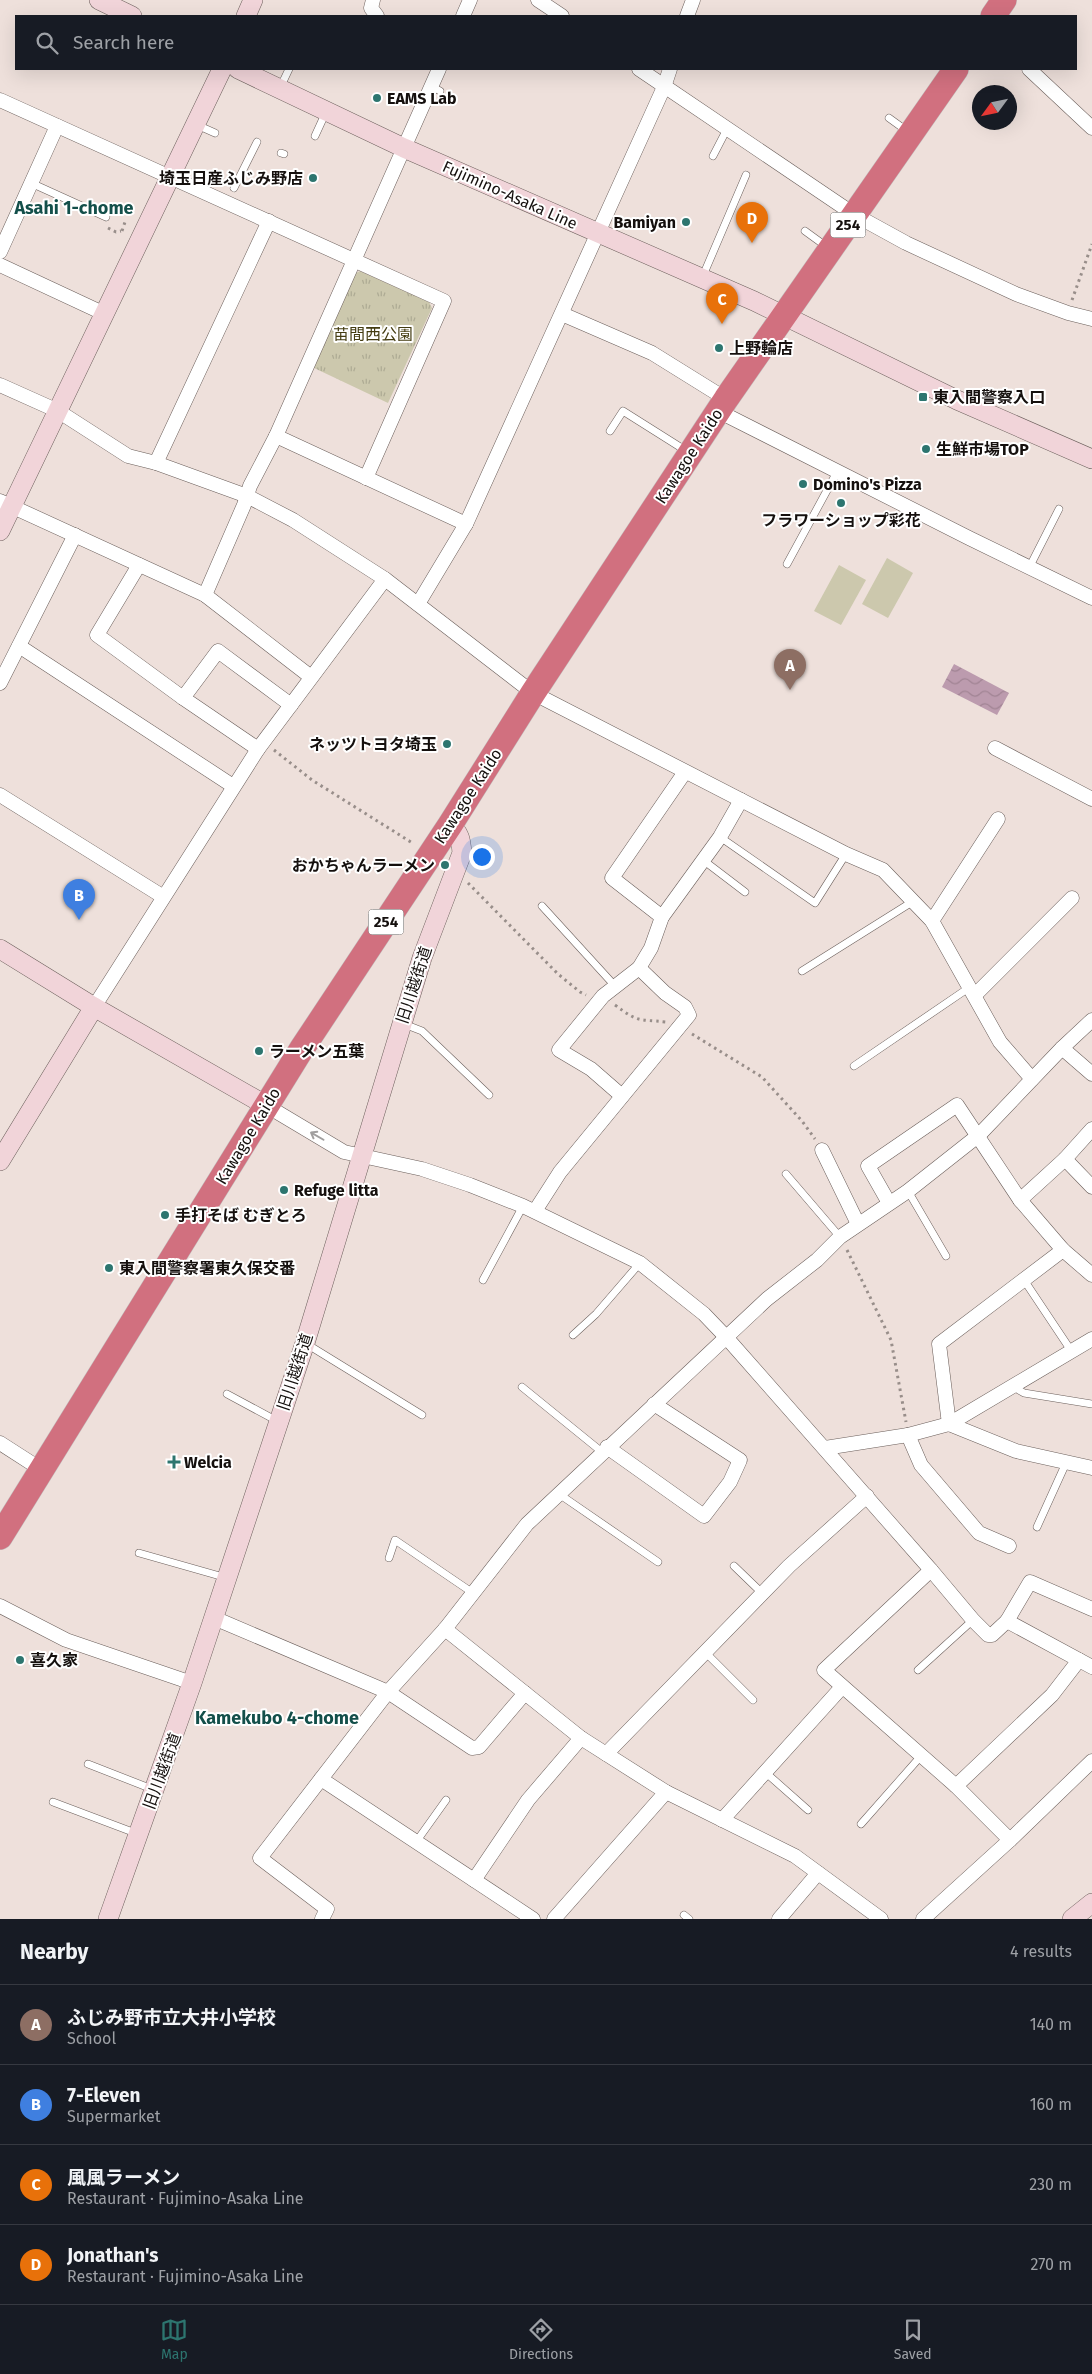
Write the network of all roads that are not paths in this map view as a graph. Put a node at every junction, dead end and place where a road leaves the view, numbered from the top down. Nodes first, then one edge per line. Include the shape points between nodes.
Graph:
1 (99, 0) edge
2 (253, 0) edge
3 (374, 0) edge
4 (470, 0) edge
5 (538, 0) edge
6 (693, 0) edge
7 (1004, 0) edge
8 (130, 15) edge
9 (246, 15) edge
10 (376, 15) edge
11 (463, 15) edge
12 (560, 15) edge
13 (688, 15) edge
14 (994, 15) edge
15 (222, 70) edge
16 (240, 70) edge
17 (289, 70) edge
18 (439, 70) edge
19 (640, 70) edge
20 (670, 70) edge
21 (955, 70) edge
22 (1030, 70) edge
23 (664, 87) junction
24 (280, 88) junction
25 (0, 100) edge
26 (326, 111) junction
27 (889, 118) dead end
28 (196, 124) junction
29 (57, 126) junction
30 (1092, 128) edge
31 (727, 129) junction
32 (215, 133) dead end
33 (911, 134) junction
34 (315, 136) dead end
35 (257, 142) dead end
36 (404, 148) junction
37 (713, 156) dead end
38 (746, 175) dead end
39 (170, 177) junction
40 (31, 183) junction
41 (234, 188) dead end
42 (855, 215) junction
43 (106, 217) dead end
44 (269, 221) junction
45 (805, 231) dead end
46 (597, 233) junction
47 (830, 249) junction
48 (0, 252) edge
49 (354, 259) junction
50 (0, 265) edge
51 (702, 278) junction
52 (105, 314) junction
53 (562, 314) junction
54 (784, 315) junction
55 (1092, 319) edge
56 (0, 385) edge
57 (722, 405) junction
58 (58, 411) junction
59 (610, 431) dead end
60 (276, 436) junction
61 (690, 454) junction
62 (1092, 459) edge
63 (156, 463) junction
64 (837, 472) junction
65 (366, 478) junction
66 (247, 496) junction
67 (6, 504) edge
68 (1059, 509) dead end
69 (466, 524) junction
70 (0, 531) edge
71 (75, 535) junction
72 (787, 564) dead end
73 (139, 565) junction
74 (1030, 566) junction
75 (385, 579) junction
76 (205, 595) junction
77 (1092, 598) edge
78 (418, 604) junction
79 (19, 646) junction
80 (311, 677) junction
81 (0, 683) edge
82 (533, 694) junction
83 (184, 698) junction
84 (291, 705) junction
85 (260, 745) junction
86 (995, 748) dead end
87 (685, 772) junction
88 (233, 786) junction
89 (0, 795) edge
90 (1092, 799) edge
91 (741, 800) junction
92 (998, 819) dead end
93 (450, 825) junction
94 (720, 837) junction
95 (846, 854) junction
96 (703, 860) junction
97 (745, 892) dead end
98 (162, 896) junction
99 (1072, 898) dead end
100 (912, 902) junction
101 (542, 906) dead end
102 (662, 917) junction
103 (932, 921) junction
104 (0, 949) edge
105 (639, 968) junction
106 (802, 971) dead end
107 (615, 986) junction
108 (973, 991) junction
109 (94, 1007) junction
110 (1092, 1020) edge
111 (402, 1024) junction
112 (1062, 1048) junction
113 (854, 1066) dead end
114 (1092, 1074) edge
115 (1032, 1079) junction
116 (489, 1095) dead end
117 (622, 1096) junction
118 (267, 1106) junction
119 (1092, 1129) edge
120 (979, 1135) junction
121 (822, 1150) road end
122 (361, 1155) junction
123 (1065, 1159) junction
124 (0, 1161) edge
125 (786, 1174) dead end
126 (1092, 1187) edge
127 (908, 1191) junction
128 (1020, 1200) junction
129 (889, 1203) junction
130 (529, 1209) junction
131 (858, 1224) junction
132 (840, 1237) junction
133 (1063, 1250) junction
134 (946, 1256) dead end
135 (640, 1263) junction
136 (1092, 1275) edge
137 (483, 1280) dead end
138 (1024, 1280) junction
139 (573, 1335) dead end
140 (726, 1337) junction
141 (1091, 1341) edge
142 (305, 1343) junction
143 (1072, 1352) junction
144 (1012, 1386) junction
145 (522, 1387) dead end
146 (227, 1394) dead end
147 (654, 1404) junction
148 (1092, 1404) edge
149 (422, 1414) dead end
150 (279, 1422) junction
151 (949, 1424) junction
152 (908, 1435) junction
153 (0, 1443) edge
154 (824, 1448) junction
155 (605, 1450) junction
156 (1066, 1463) junction
157 (1092, 1468) edge
158 (42, 1470) junction
159 (559, 1494) junction
160 (867, 1496) junction
161 (1037, 1527) dead end
162 (0, 1536) edge
163 (1009, 1546) dead end
164 (138, 1552) dead end
165 (389, 1558) dead end
166 (658, 1562) dead end
167 (734, 1566) dead end
168 (931, 1570) junction
169 (227, 1578) junction
170 (473, 1593) junction
171 (762, 1593) junction
172 (0, 1606) edge
173 (1092, 1609) edge
174 (214, 1618) junction
175 (973, 1620) junction
176 (1008, 1621) junction
177 (445, 1629) junction
178 (705, 1652) junction
179 (1079, 1660) junction
180 (1092, 1667) edge
181 (918, 1670) dead end
182 (192, 1683) junction
183 (842, 1687) junction
184 (388, 1692) junction
185 (526, 1693) junction
186 (752, 1700) dead end
187 (581, 1738) junction
188 (606, 1754) junction
189 (921, 1756) junction
190 (1092, 1761) edge
191 (88, 1764) dead end
192 (765, 1772) junction
193 (321, 1779) junction
194 (956, 1786) junction
195 (155, 1790) junction
196 (666, 1792) junction
197 (446, 1800) dead end
198 (53, 1802) dead end
199 (808, 1810) dead end
200 (722, 1820) junction
201 (861, 1824) dead end
202 (138, 1835) junction
203 (1010, 1840) junction
204 (416, 1842) junction
205 (818, 1873) junction
206 (474, 1880) junction
207 (1092, 1903) edge
208 (108, 1919) edge
209 (322, 1919) edge
210 (533, 1919) edge
211 (554, 1919) edge
212 (779, 1919) edge
213 (881, 1919) edge
214 (923, 1919) edge
215 (1072, 1919) edge

1 - 8 street
2 - 9 street
3 - 10 street via 372,8
4 - 11 street
5 - 12 street
6 - 13 street
7 - 14 highway
15 - 28 street
16 - 24 street, Fujimino-Asaka Line
17 - 24 lane
18 - 36 street via 436,89
19 - 23 street
20 - 23 street
21 - 33 highway, Kawagoe Kaido / 254
22 - 30 street
23 - 31 street
23 - 46 street
24 - 26 street, Fujimino-Asaka Line
25 - 29 street
26 - 34 lane
26 - 36 street, Fujimino-Asaka Line
27 - 33 lane
28 - 32 lane
28 - 39 street
29 - 39 street
29 - 40 street
31 - 37 lane
31 - 42 street
33 - 42 highway, Kawagoe Kaido / 254
35 - 41 lane
36 - 46 street, Fujimino-Asaka Line
36 - 49 street
38 - 51 lane
39 - 44 street
39 - 52 street
40 - 43 lane
40 - 48 street
42 - 47 highway, Kawagoe Kaido / 254
42 - 55 street via 906,243 1016,294
44 - 49 street
44 - 63 street
45 - 47 lane
46 - 51 street, Fujimino-Asaka Line
46 - 53 street
47 - 54 highway, Kawagoe Kaido / 254
49 - 60 street
49 - 65 street via 444,301
50 - 52 street
51 - 54 street, Fujimino-Asaka Line
52 - 58 street
53 - 57 street via 652,353
53 - 69 street
54 - 57 highway, Kawagoe Kaido / 254
54 - 62 street, Fujimino-Asaka Line via 957,400
56 - 58 street
57 - 61 highway, Kawagoe Kaido / 254
57 - 64 street
58 - 63 street via 128,456
58 - 67 street
59 - 61 lane via 623,411
60 - 65 street
60 - 66 street
61 - 82 highway, Kawagoe Kaido / 254
63 - 66 street
64 - 72 lane
64 - 74 street
65 - 69 street
66 - 75 street via 293,520
66 - 76 street
67 - 70 street
67 - 71 street
68 - 74 lane
69 - 78 street
71 - 73 street
71 - 79 street
73 - 76 street
73 - 83 street via 98,635
74 - 77 street
75 - 78 street
75 - 80 street
76 - 80 street
78 - 82 street
79 - 81 street
79 - 88 street
80 - 84 street
82 - 87 street
82 - 93 highway, Kawagoe Kaido / 254
83 - 84 street via 218,651
83 - 85 street
84 - 85 street
85 - 88 street
86 - 90 street
87 - 91 street
87 - 102 street via 612,878
88 - 98 street
89 - 98 street
91 - 94 street
91 - 95 street
92 - 103 street
93 - 111 street, 旧川越街道 via 461,838 462,852 422,958
93 - 118 highway, Kawagoe Kaido / 254
94 - 95 lane via 814,903
94 - 96 street
95 - 100 street via 883,870
96 - 97 lane
96 - 102 street
98 - 109 street
99 - 108 street
100 - 103 street
100 - 106 lane
101 - 107 lane
102 - 105 street via 651,948
103 - 108 street
104 - 109 street
105 - 107 street
105 - 117 street via 685,1007 688,1015
107 - 117 street via 559,1050
108 - 113 lane
108 - 115 street via 1000,1042
109 - 118 street
109 - 124 street
110 - 112 street
111 - 116 lane via 422,1031
111 - 122 street, 旧川越街道
112 - 114 street
112 - 115 street
115 - 120 street
117 - 130 street
122 -> 118 street via 344,1152
118 - 158 highway, Kawagoe Kaido / 254
119 - 123 street
120 - 127 street
120 - 128 street
120 - 129 street via 957,1105 868,1166
121 - 131 street
122 - 130 street via 422,1169
122 - 142 street, 旧川越街道
123 - 126 street
123 - 128 street
125 - 132 lane
127 - 129 street
127 - 134 lane
128 - 133 street
129 - 131 street
130 - 135 street
130 - 137 lane
131 - 132 street
132 - 140 street
133 - 136 street
133 - 138 street
135 - 139 lane via 596,1314
135 - 140 street via 704,1314
138 - 143 lane
138 - 151 street via 939,1344
140 - 147 street
140 - 154 street
141 - 143 street
142 - 149 lane
142 - 150 street, 旧川越街道
143 - 144 street
144 - 148 lane via 1024,1393
144 - 151 street
145 - 155 lane
146 - 150 lane
147 - 155 street
147 - 155 street via 740,1460 730,1482 704,1516
150 - 169 street, 旧川越街道
151 - 152 street
151 - 156 street via 1016,1451
152 - 154 street
152 - 163 street via 921,1465 979,1532
153 - 158 street
154 - 160 street
155 - 159 street
156 - 157 street
156 - 161 lane
158 - 162 highway, Kawagoe Kaido / 254
159 - 166 lane
159 - 170 street via 526,1524
160 - 168 street
160 - 171 street
164 - 169 lane
165 - 170 lane via 395,1540
167 - 171 lane
168 - 175 street
168 - 183 street via 824,1670
169 - 174 street, 旧川越街道
170 - 177 street
171 - 178 street
172 - 182 street via 66,1640
173 - 176 street via 1030,1582
174 - 182 street, 旧川越街道
174 - 184 street
175 - 176 street via 988,1635
175 - 181 lane
176 - 179 street
177 - 184 street
177 - 185 street
178 - 186 lane
178 - 188 street
179 - 180 street
179 - 194 street via 1052,1694
182 - 195 street, 旧川越街道
183 - 189 street
183 - 192 street
184 - 185 street via 476,1749
184 - 193 street
185 - 187 street
187 - 188 street
187 - 206 street via 528,1800
188 - 196 street
189 - 194 street
189 - 201 lane
190 - 203 street
191 - 195 lane
192 - 199 lane
192 - 200 street
193 - 204 street
193 - 209 street via 260,1858 327,1909
194 - 203 street
195 - 202 street, 旧川越街道
196 - 200 street
196 - 211 street
197 - 204 lane
198 - 202 lane
200 - 205 street via 795,1856
202 - 208 street, 旧川越街道
203 - 214 street
204 - 206 street
205 - 212 street
205 - 213 street
206 - 210 street
207 - 215 street

